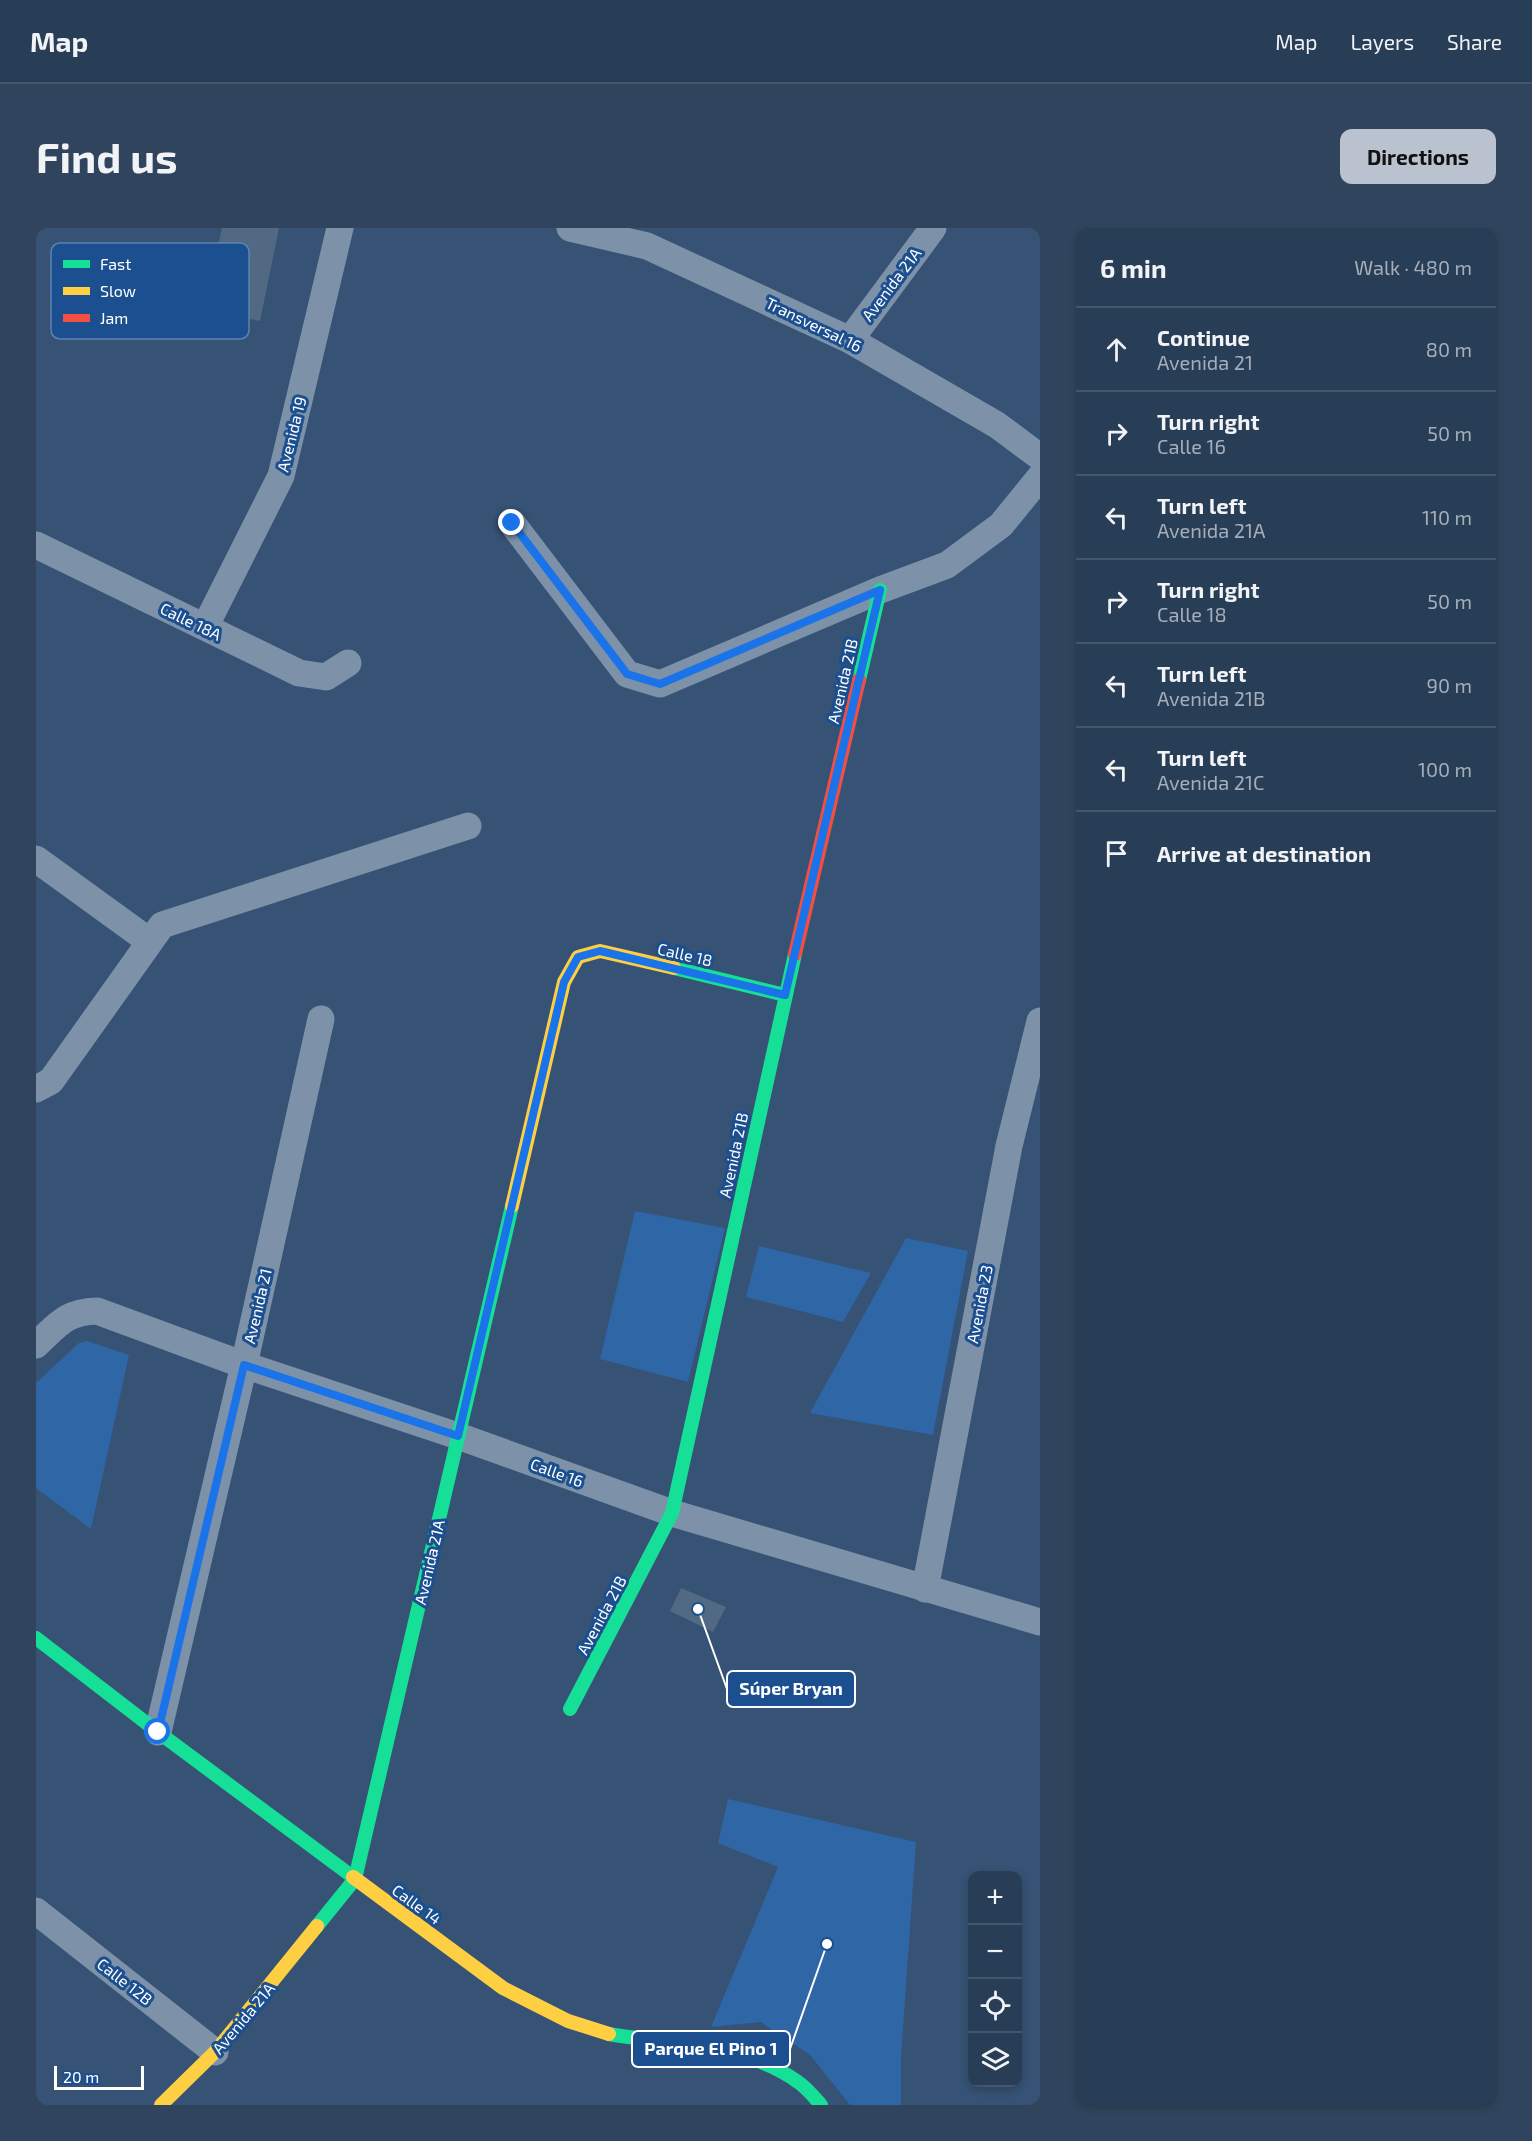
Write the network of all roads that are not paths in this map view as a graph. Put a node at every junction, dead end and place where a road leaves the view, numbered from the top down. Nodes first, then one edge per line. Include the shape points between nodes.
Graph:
1 (340, 228) edge
2 (570, 228) edge
3 (933, 228) edge
4 (654, 237) edge
5 (850, 340) junction
6 (1040, 457) edge
7 (1040, 477) edge
8 (512, 523) dead end
9 (36, 545) edge
10 (880, 590) junction
11 (204, 627) junction
12 (348, 663) dead end
13 (468, 826) dead end
14 (36, 859) edge
15 (149, 940) junction
16 (578, 957) joint
17 (785, 995) junction
18 (321, 1019) dead end
19 (1040, 1021) edge
20 (36, 1089) edge
21 (36, 1346) edge
22 (244, 1365) junction
23 (458, 1436) junction
24 (672, 1513) junction
25 (925, 1589) junction
26 (1040, 1622) edge
27 (36, 1638) edge
28 (570, 1709) dead end
29 (158, 1732) junction
30 (355, 1879) junction
31 (36, 1911) edge
32 (215, 2052) junction
33 (161, 2105) edge
34 (821, 2105) edge

1 - 11 street, Avenida 19 via 281,476
2 - 4 street, Transversal 16
3 - 5 street, Avenida 21A
4 - 5 street, Transversal 16
5 - 6 street, Transversal 16 via 997,425
7 - 10 street via 1001,525 947,565
8 - 10 street via 627,674 660,684
9 - 11 street, Calle 18A
10 - 17 street, Avenida 21B
11 - 12 street, Calle 18A via 299,673 327,677
13 - 15 street via 162,925
14 - 15 street
15 - 20 street via 51,1081
16 - 17 street, Calle 18 via 600,951
16 - 23 street, Avenida 21A via 564,982
17 - 24 street, Avenida 21B
18 - 22 street, Avenida 21
19 - 25 street, Avenida 23 via 1009,1146
21 - 22 street, Calle 16 via 64,1320 79,1312 97,1311
22 - 23 street, Calle 16
22 - 29 street, Avenida 21
23 - 24 street, Calle 16
23 - 30 street, Avenida 21A
24 - 25 street, Calle 16
24 - 28 street, Avenida 21B
25 - 26 street, Calle 16
27 - 29 street, Calle 14
29 - 30 street, Calle 14
30 - 32 street, Avenida 21A
30 - 34 street, Calle 14 via 503,1988 551,2014 607,2034 725,2050 761,2060 791,2077
31 - 32 street, Calle 12B
32 - 33 street, Avenida 21A

